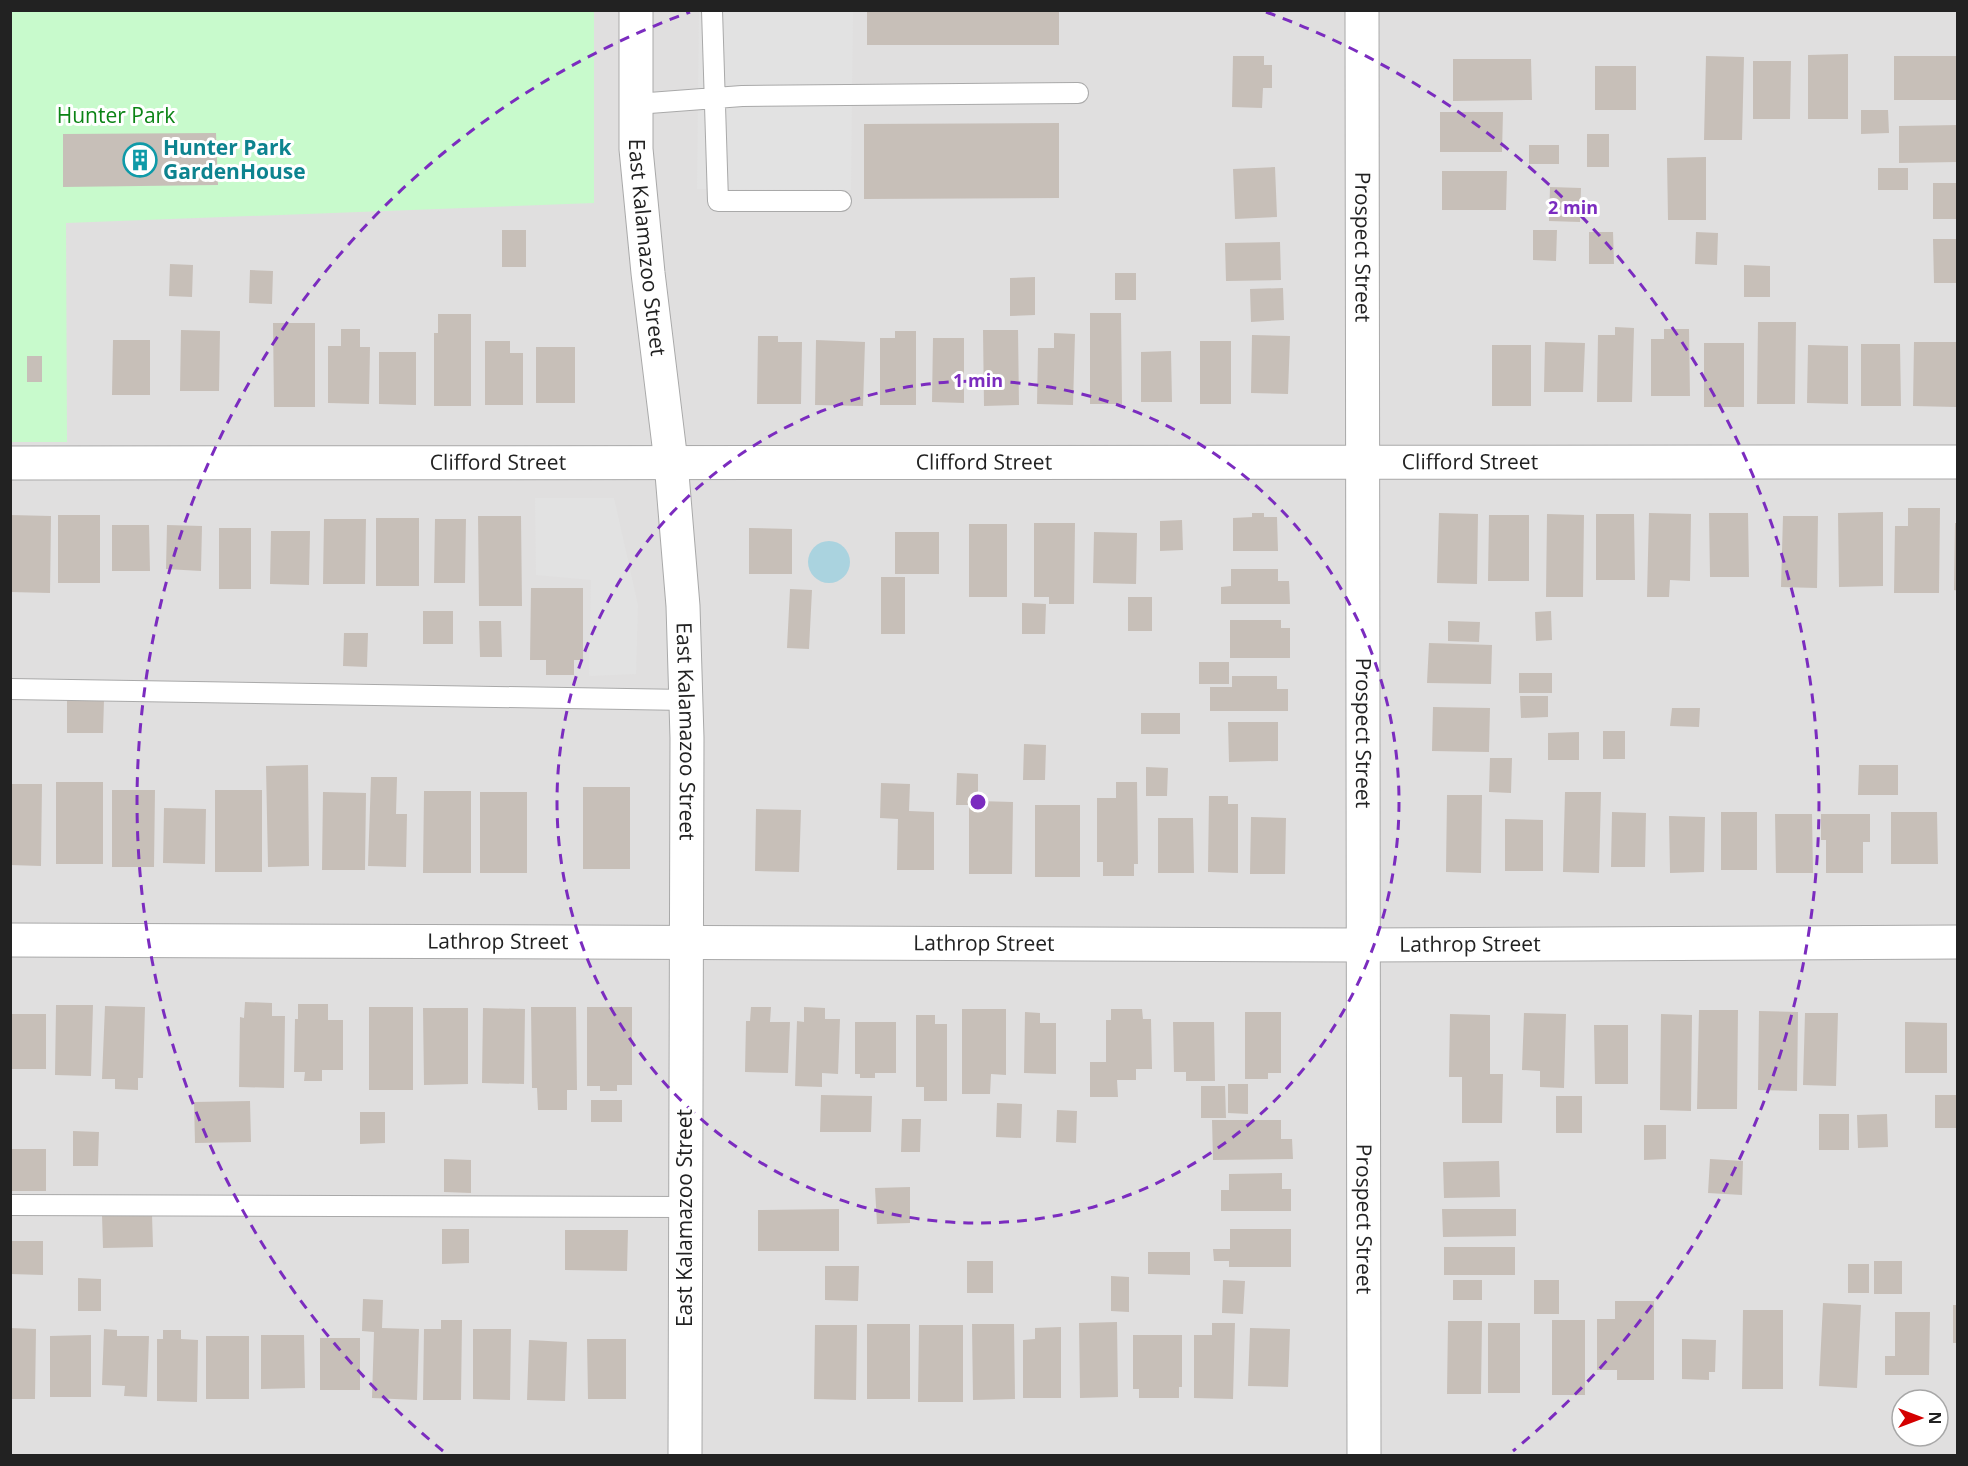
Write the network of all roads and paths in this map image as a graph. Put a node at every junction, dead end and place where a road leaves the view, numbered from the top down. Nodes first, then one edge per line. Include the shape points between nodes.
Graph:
1 (636, 10) edge
2 (712, 10) edge
3 (1362, 10) edge
4 (1077, 93) dead end
5 (713, 98) junction
6 (636, 104) junction
7 (841, 201) dead end
8 (672, 462) junction
9 (1958, 462) edge
10 (10, 463) edge
11 (1363, 464) junction
12 (10, 688) edge
13 (686, 700) junction
14 (10, 940) edge
15 (687, 941) junction
16 (1958, 942) edge
17 (1364, 945) junction
18 (10, 1205) edge
19 (685, 1207) junction
20 (686, 1455) edge
21 (1364, 1455) edge

1 - 6 street, East Kalamazoo Street
2 - 5 lane
3 - 11 street, Prospect Street
4 - 5 lane
5 - 6 lane
5 - 7 lane via 718,201
6 - 8 street, East Kalamazoo Street via 636,149 648,273
8 - 10 street, Clifford Street
8 - 11 street, Clifford Street
8 - 13 street, East Kalamazoo Street
9 - 11 street, Clifford Street
11 - 17 street, Prospect Street
12 - 13 lane
13 - 15 street, East Kalamazoo Street
14 - 15 street, Lathrop Street
15 - 17 street, Lathrop Street
15 - 19 street, East Kalamazoo Street
16 - 17 street, Lathrop Street
17 - 21 street, Prospect Street
18 - 19 lane
19 - 20 street, East Kalamazoo Street

